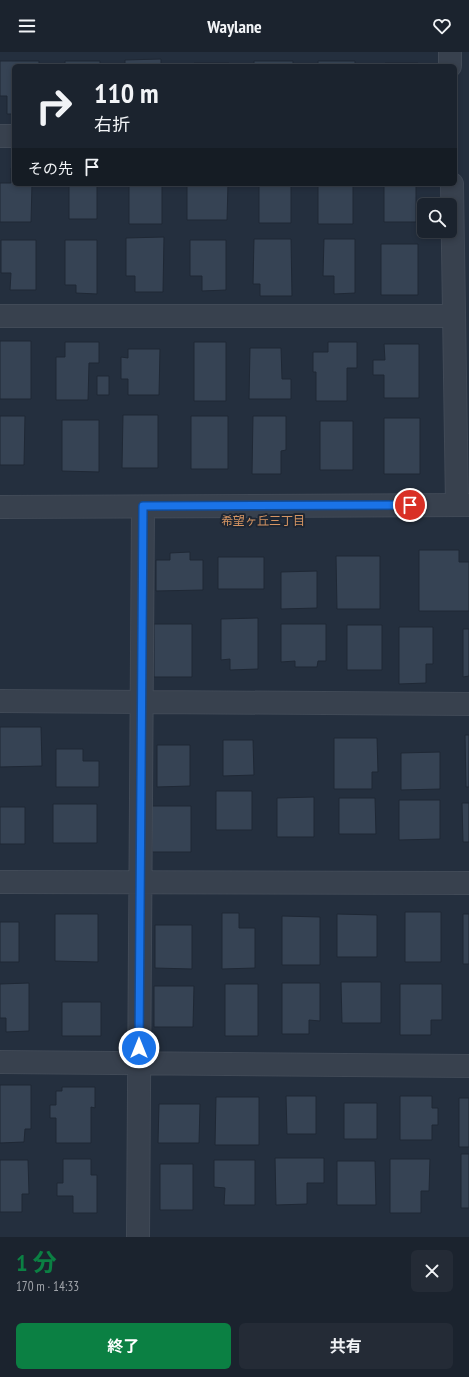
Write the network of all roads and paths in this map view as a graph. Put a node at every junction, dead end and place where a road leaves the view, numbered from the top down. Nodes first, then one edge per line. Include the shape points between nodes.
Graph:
1 (450, 52) edge
2 (450, 64) edge
3 (0, 136) edge
4 (12, 136) edge
5 (452, 186) edge
6 (0, 316) edge
7 (454, 316) junction
8 (463, 505) edge
9 (143, 506) junction
10 (0, 507) edge
11 (0, 701) edge
12 (142, 702) junction
13 (469, 704) edge
14 (0, 882) edge
15 (140, 882) junction
16 (469, 882) edge
17 (0, 1062) edge
18 (139, 1064) junction
19 (469, 1066) edge
20 (138, 1237) edge

1 - 2 street
3 - 4 street
5 - 7 street
6 - 7 street
7 - 8 street
8 - 9 street
9 - 10 street
9 - 12 street
11 - 12 street
12 - 13 street
12 - 15 street
14 - 15 street
15 - 16 street
15 - 18 street
17 - 18 street
18 - 19 street
18 - 20 street

